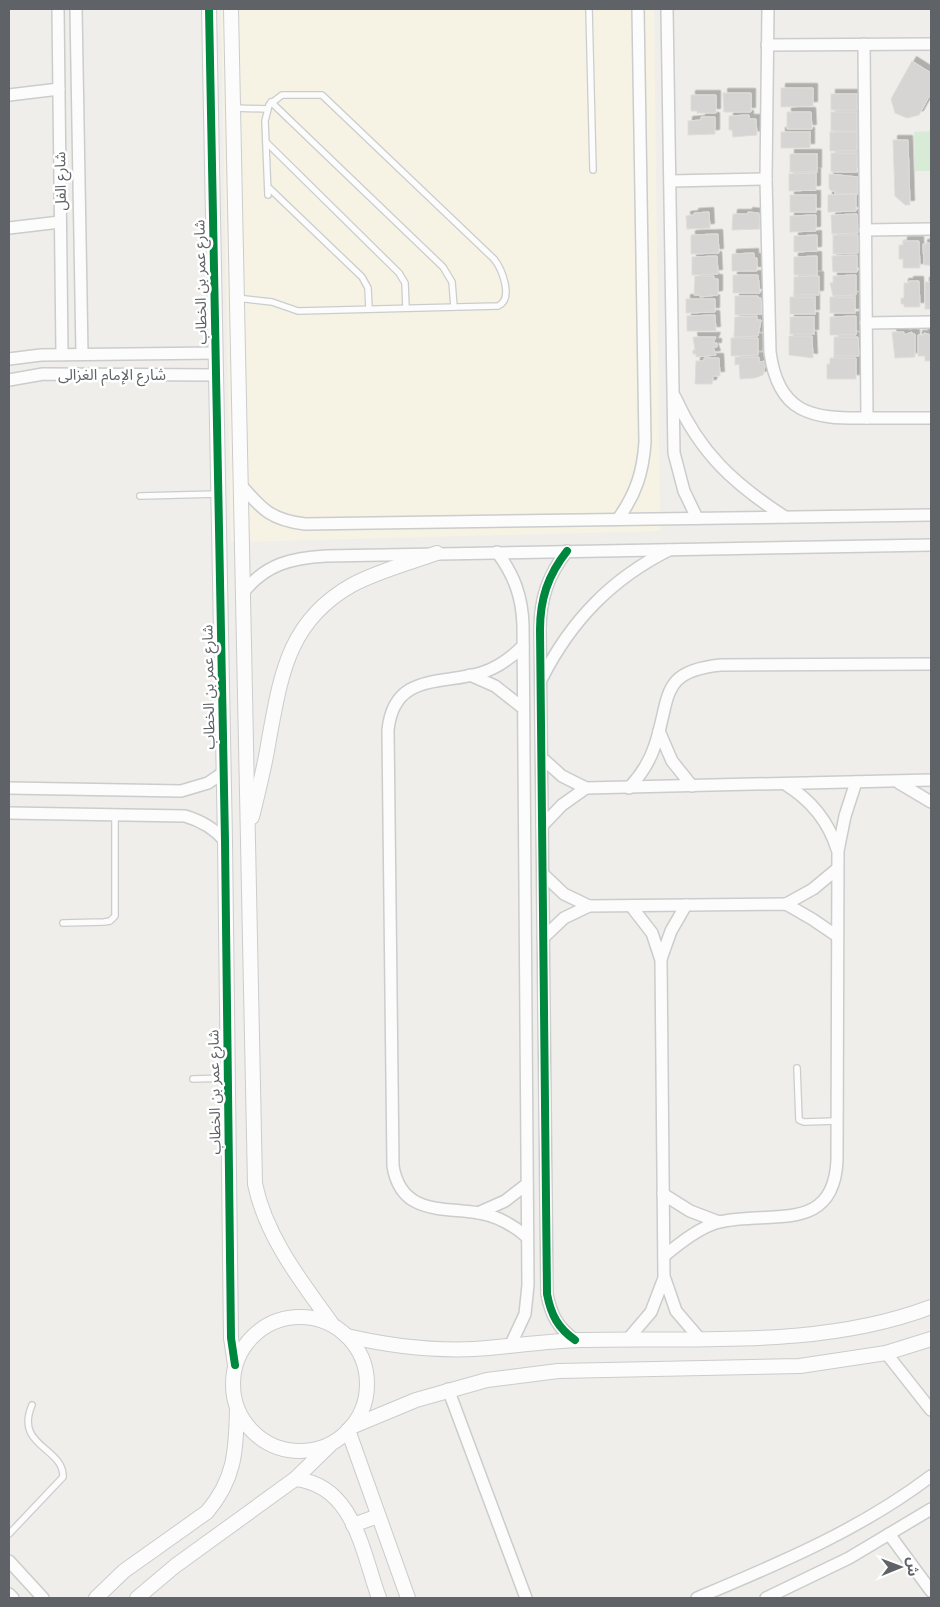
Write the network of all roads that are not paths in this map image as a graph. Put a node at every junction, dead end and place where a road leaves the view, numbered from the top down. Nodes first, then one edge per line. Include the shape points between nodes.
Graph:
1 (58, 9) edge
2 (76, 9) edge
3 (209, 9) edge
4 (231, 9) edge
5 (590, 9) edge
6 (638, 9) edge
7 (667, 9) edge
8 (768, 9) edge
9 (864, 44) junction
10 (931, 44) edge
11 (767, 46) junction
12 (59, 89) junction
13 (9, 95) edge
14 (271, 102) junction
15 (233, 108) junction
16 (267, 109) junction
17 (266, 142) junction
18 (593, 170) dead end
19 (766, 179) junction
20 (670, 181) junction
21 (212, 186) junction
22 (235, 186) junction
23 (268, 187) junction
24 (268, 195) dead end
25 (60, 222) junction
26 (9, 228) edge
27 (931, 229) edge
28 (865, 230) junction
29 (237, 298) junction
30 (454, 307) junction
31 (406, 308) junction
32 (369, 309) junction
33 (931, 322) edge
34 (866, 323) junction
35 (216, 353) junction
36 (62, 354) junction
37 (82, 354) junction
38 (9, 359) edge
39 (216, 374) junction
40 (9, 380) edge
41 (673, 393) junction
42 (239, 412) junction
43 (217, 413) junction
44 (867, 418) junction
45 (931, 418) edge
46 (218, 458) junction
47 (240, 458) junction
48 (240, 485) junction
49 (218, 494) junction
50 (140, 496) dead end
51 (931, 515) edge
52 (785, 517) junction
53 (697, 518) junction
54 (618, 520) junction
55 (931, 545) edge
56 (673, 548) junction
57 (567, 551) junction
58 (497, 552) junction
59 (437, 553) junction
60 (243, 593) junction
61 (523, 646) junction
62 (931, 664) edge
63 (470, 675) junction
64 (541, 680) junction
65 (523, 708) junction
66 (659, 731) junction
67 (542, 758) junction
68 (224, 772) junction
69 (931, 780) edge
70 (895, 781) junction
71 (856, 782) junction
72 (785, 784) junction
73 (692, 786) junction
74 (9, 788) edge
75 (586, 788) junction
76 (629, 788) junction
77 (931, 802) edge
78 (9, 813) edge
79 (115, 814) junction
80 (542, 826) junction
81 (248, 832) junction
82 (225, 842) junction
83 (838, 851) junction
84 (837, 870) junction
85 (543, 874) junction
86 (786, 904) junction
87 (686, 905) junction
88 (589, 906) junction
89 (631, 906) junction
90 (63, 922) dead end
91 (837, 936) junction
92 (544, 938) junction
93 (660, 960) junction
94 (226, 978) junction
95 (250, 978) junction
96 (526, 1030) junction
97 (544, 1030) junction
98 (797, 1068) dead end
99 (228, 1078) junction
100 (193, 1079) dead end
101 (837, 1121) junction
102 (527, 1184) junction
103 (664, 1194) junction
104 (478, 1213) junction
105 (719, 1222) junction
106 (528, 1237) junction
107 (664, 1256) junction
108 (664, 1278) junction
109 (931, 1307) edge
110 (332, 1324) junction
111 (347, 1336) junction
112 (628, 1339) junction
113 (700, 1339) junction
114 (931, 1339) edge
115 (575, 1340) junction
116 (511, 1344) junction
117 (886, 1353) junction
118 (235, 1365) junction
119 (448, 1389) junction
120 (32, 1405) dead end
121 (238, 1409) junction
122 (931, 1410) edge
123 (350, 1429) junction
124 (332, 1442) junction
125 (931, 1476) edge
126 (295, 1479) junction
127 (931, 1509) edge
128 (378, 1516) junction
129 (353, 1525) junction
130 (9, 1534) edge
131 (178, 1534) junction
132 (888, 1534) junction
133 (193, 1552) junction
134 (9, 1561) edge
135 (931, 1591) edge
136 (9, 1594) edge
137 (705, 1597) edge
138 (13, 1598) edge
139 (43, 1598) edge
140 (96, 1598) edge
141 (137, 1598) edge
142 (379, 1598) edge
143 (408, 1598) edge
144 (526, 1598) edge
145 (766, 1598) edge

1 - 12 street, شارع الفل
2 - 37 street, شارع الفل
3 - 21 street, شارع عمر بن الخطاب
4 - 15 street
5 - 18 lane
6 - 54 street via 645,442 641,476
7 - 20 street
8 - 11 street
9 - 10 street
9 - 11 street
9 - 28 street
11 - 19 street
12 - 13 street
12 - 25 street, شارع الفل
14 - 16 lane
14 - 30 lane via 443,267 452,282
14 - 30 lane via 282,95 324,97 498,264 504,280 502,304
15 - 16 lane
15 - 22 street
16 - 17 lane
17 - 23 lane
17 - 31 lane via 399,273 405,283
19 - 20 street
19 - 44 street via 772,372 781,390 795,405 812,415
20 - 41 street
21 - 22 street
21 - 35 street, شارع عمر بن الخطاب
22 - 29 street
23 - 24 lane
23 - 32 lane via 362,278 368,288
25 - 26 street
25 - 36 street, شارع الفل
27 - 28 street
28 - 34 street
29 - 32 lane via 272,302 298,310
29 - 42 street
30 - 31 lane
31 - 32 lane
33 - 34 street
34 - 44 street
35 - 37 street, شارع الإمام الغزالى
35 - 39 street, شارع عمر بن الخطاب
36 - 37 street, شارع الإمام الغزالى
36 - 38 street, شارع الإمام الغزالى
39 - 40 street, شارع الإمام الغزالى via 43,374
39 - 43 street, شارع عمر بن الخطاب
41 - 52 street via 695,436 710,456 744,489
41 - 53 street via 676,463 684,491
42 - 43 street via 230,420
42 - 47 street
43 - 46 street, شارع عمر بن الخطاب
44 - 45 street
46 - 47 street via 228,451
46 - 49 street, شارع عمر بن الخطاب
47 - 48 street
48 - 54 street via 270,515 305,524
48 - 60 street
49 - 50 lane
49 - 68 street, شارع عمر بن الخطاب
51 - 52 street
52 - 53 street
53 - 54 street
55 - 56 street
56 - 57 street
56 - 64 street via 604,592 568,633
57 - 58 street
57 - 64 street via 551,575 542,602
58 - 59 street
58 - 61 street via 514,578 519,594
59 - 60 street via 287,560 253,579
59 - 81 street via 351,586 319,610 299,635 287,656 280,680
60 - 81 street
61 - 63 street via 500,664
61 - 65 street
62 - 66 street via 703,667 678,678 664,702
63 - 65 street via 495,686
63 - 104 street via 412,687 398,700 389,717 389,929 395,1179 404,1193 418,1203 434,1209
64 - 67 street
65 - 96 street
66 - 73 street via 672,761
66 - 76 street via 645,767
67 - 75 street via 562,776
67 - 80 street
68 - 74 street via 199,787 181,791
68 - 82 street, شارع عمر بن الخطاب
69 - 70 street
70 - 71 street
70 - 77 street via 912,788
71 - 72 street
71 - 83 street via 844,816
72 - 73 street
72 - 83 street via 819,812
73 - 76 street
75 - 76 street
75 - 80 street via 562,805
78 - 79 street
79 - 82 street via 185,816 215,830
79 - 90 lane via 115,916 104,922
80 - 85 street
81 - 95 street
82 - 94 street, شارع عمر بن الخطاب
83 - 84 street
84 - 86 street
84 - 91 street
85 - 88 street via 564,894
85 - 92 street
86 - 87 street
86 - 91 street
87 - 89 street
87 - 93 street
88 - 89 street
88 - 92 street via 564,918
89 - 93 street via 652,933
91 - 101 street
92 - 97 street
93 - 103 street
94 - 95 street
94 - 99 street, شارع عمر بن الخطاب
95 - 110 street via 254,1172 258,1196 266,1220 289,1264
96 - 97 street
96 - 102 street
97 - 115 street via 547,1294 554,1319 561,1330
98 - 101 lane via 799,1120
99 - 100 lane
99 - 118 street, شارع عمر بن الخطاب
101 - 105 street via 835,1182 818,1206 796,1216
102 - 104 street via 505,1201
102 - 106 street
103 - 105 street via 690,1211
103 - 107 street
104 - 106 street via 504,1221
105 - 107 street
106 - 116 street via 527,1300 520,1328
107 - 108 street
108 - 112 street via 651,1312
108 - 113 street via 676,1311
109 - 113 street via 892,1321 836,1332
110 - 111 street
110 - 118 street via 313,1317 294,1316 274,1321 257,1331 244,1346
111 - 116 street via 422,1349 476,1349
111 - 123 street via 359,1351 366,1370 367,1390 362,1410
112 - 113 street
112 - 115 street
114 - 117 street
115 - 116 street
117 - 119 street via 800,1366 540,1373
117 - 122 street
118 - 121 street via 233,1387
119 - 123 street
119 - 144 street
120 - 130 lane via 28,1416 32,1437 60,1465 63,1477
121 - 124 street via 247,1426 278,1447 296,1451 315,1449
121 - 131 street via 233,1469 226,1485 207,1512
123 - 124 street
123 - 128 street
124 - 126 street
125 - 137 street via 904,1497 841,1534
126 - 129 street via 316,1483 330,1491 342,1502
126 - 133 street
127 - 132 street
128 - 129 street
128 - 143 street
129 - 142 street
131 - 133 street
131 - 140 street via 124,1572
132 - 135 street
132 - 145 street via 849,1558
133 - 141 street
134 - 139 street
136 - 138 street

